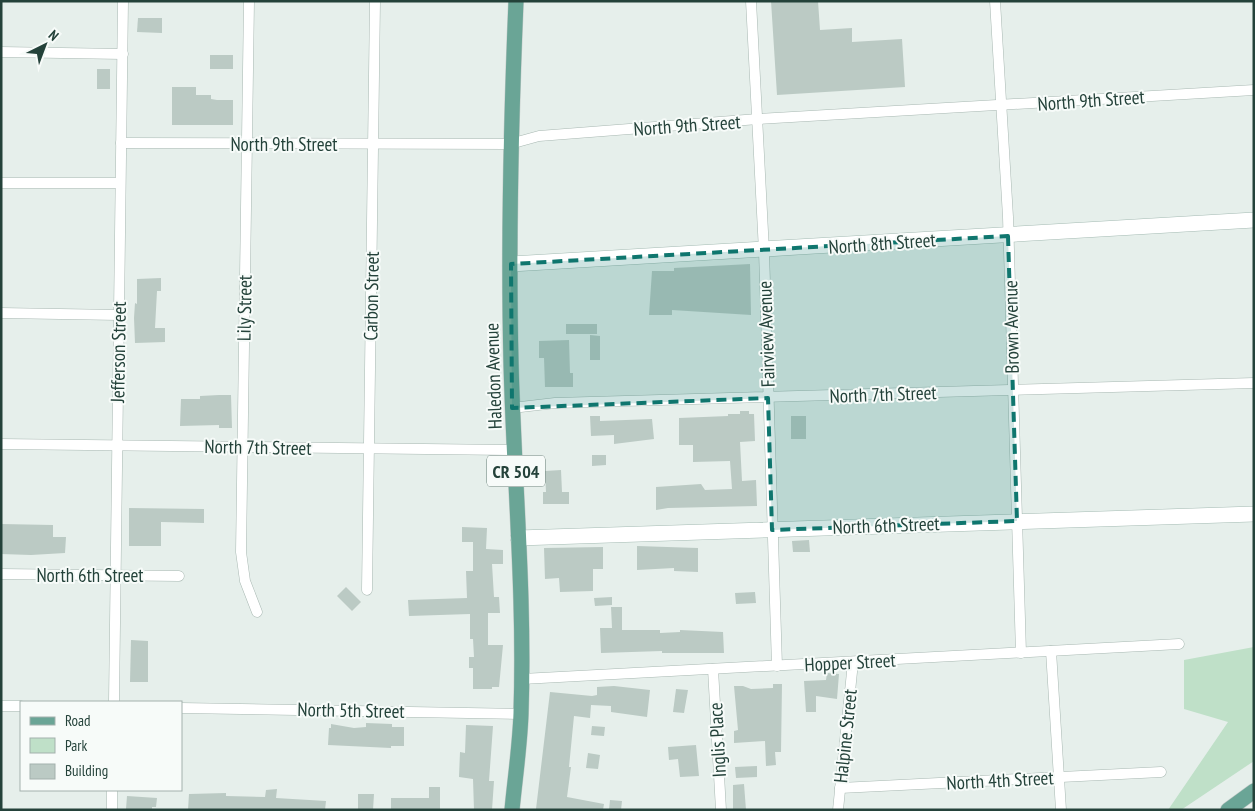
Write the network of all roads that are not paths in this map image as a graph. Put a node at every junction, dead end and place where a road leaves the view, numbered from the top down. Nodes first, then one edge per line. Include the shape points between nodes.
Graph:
1 (123, 1) edge
2 (249, 1) edge
3 (375, 1) edge
4 (516, 1) edge
5 (751, 1) edge
6 (995, 1) edge
7 (1, 52) edge
8 (123, 54) junction
9 (1254, 90) edge
10 (1002, 105) junction
11 (758, 120) junction
12 (121, 143) junction
13 (247, 144) junction
14 (510, 144) junction
15 (373, 145) junction
16 (1, 183) edge
17 (120, 183) junction
18 (1254, 220) edge
19 (1008, 236) junction
20 (764, 251) junction
21 (511, 264) junction
22 (1, 313) edge
23 (119, 315) junction
24 (1254, 383) edge
25 (1012, 390) junction
26 (768, 398) junction
27 (512, 408) junction
28 (1, 444) edge
29 (117, 445) junction
30 (243, 447) junction
31 (369, 448) junction
32 (515, 450) junction
33 (1254, 514) edge
34 (1016, 521) junction
35 (772, 530) junction
36 (518, 538) junction
37 (1, 574) edge
38 (116, 575) junction
39 (179, 576) dead end
40 (367, 590) dead end
41 (257, 612) dead end
42 (1179, 644) dead end
43 (1051, 651) junction
44 (1021, 653) junction
45 (853, 662) junction
46 (777, 666) junction
47 (713, 670) junction
48 (522, 679) junction
49 (114, 701) edge
50 (1, 706) edge
51 (20, 706) edge
52 (182, 708) edge
53 (521, 714) junction
54 (1161, 772) dead end
55 (1058, 777) junction
56 (840, 788) junction
57 (112, 791) edge
58 (1254, 792) edge
59 (112, 810) edge
60 (512, 810) edge
61 (721, 810) edge
62 (838, 810) edge
63 (1061, 810) edge
64 (1228, 810) edge

1 - 8 street, Jefferson Street
2 - 13 street, Lily Street
3 - 15 street, Carbon Street
4 - 14 main road, Haledon Avenue / CR 504
5 - 11 street, Fairview Avenue
6 - 10 street, Brown Avenue
7 - 8 street
8 - 12 street, Jefferson Street
9 - 10 street, North 9th Street
10 - 11 street, North 9th Street
10 - 19 street, Brown Avenue
11 - 14 street, North 9th Street via 539,136
11 - 20 street, Fairview Avenue
12 - 13 street, North 9th Street
12 - 17 street, Jefferson Street
13 - 15 street, North 9th Street
13 - 30 street, Lily Street
14 - 15 street, North 9th Street
14 - 21 main road, Haledon Avenue / CR 504
15 - 31 street, Carbon Street
16 - 17 street
17 - 23 street, Jefferson Street
18 - 19 street, North 8th Street
19 - 20 street, North 8th Street
19 - 25 street, Brown Avenue
20 - 21 street, North 8th Street
20 - 26 street, Fairview Avenue
21 - 27 main road, Haledon Avenue / CR 504
22 - 23 street
23 - 29 street, Jefferson Street
24 - 25 street, North 7th Street
25 - 26 street, North 7th Street
25 - 34 street, Brown Avenue
26 - 27 street, North 7th Street via 555,403
26 - 35 street, Fairview Avenue
27 - 32 main road, Haledon Avenue / CR 504
28 - 29 street, North 7th Street
29 - 30 street, North 7th Street
29 - 38 street, Jefferson Street
30 - 31 street, North 7th Street
30 - 41 street, Lily Street via 241,552 245,581
31 - 32 street, North 7th Street
31 - 40 street, Carbon Street
32 - 36 main road, Haledon Avenue / CR 504
33 - 34 street, North 6th Street
34 - 35 street, North 6th Street
34 - 44 street, Brown Avenue
35 - 36 street, North 6th Street
35 - 46 street, Fairview Avenue
36 - 48 main road, Haledon Avenue / CR 504
37 - 38 street, North 6th Street
38 - 39 street, North 6th Street
38 - 49 street, Jefferson Street
42 - 43 street, Hopper Street
43 - 44 street, Hopper Street
43 - 55 street
44 - 45 street, Hopper Street
45 - 46 street, Hopper Street
45 - 56 street, Halpine Street
46 - 47 street, Hopper Street
47 - 48 street, Hopper Street
47 - 61 street, Inglis Place
48 - 53 main road, Haledon Avenue / CR 504
50 - 51 street
52 - 53 street, North 5th Street
53 - 60 main road, Haledon Avenue / CR 504
54 - 55 street, North 4th Street
55 - 56 street, North 4th Street
55 - 63 street
56 - 62 street, Halpine Street
57 - 59 street
58 - 64 main road

